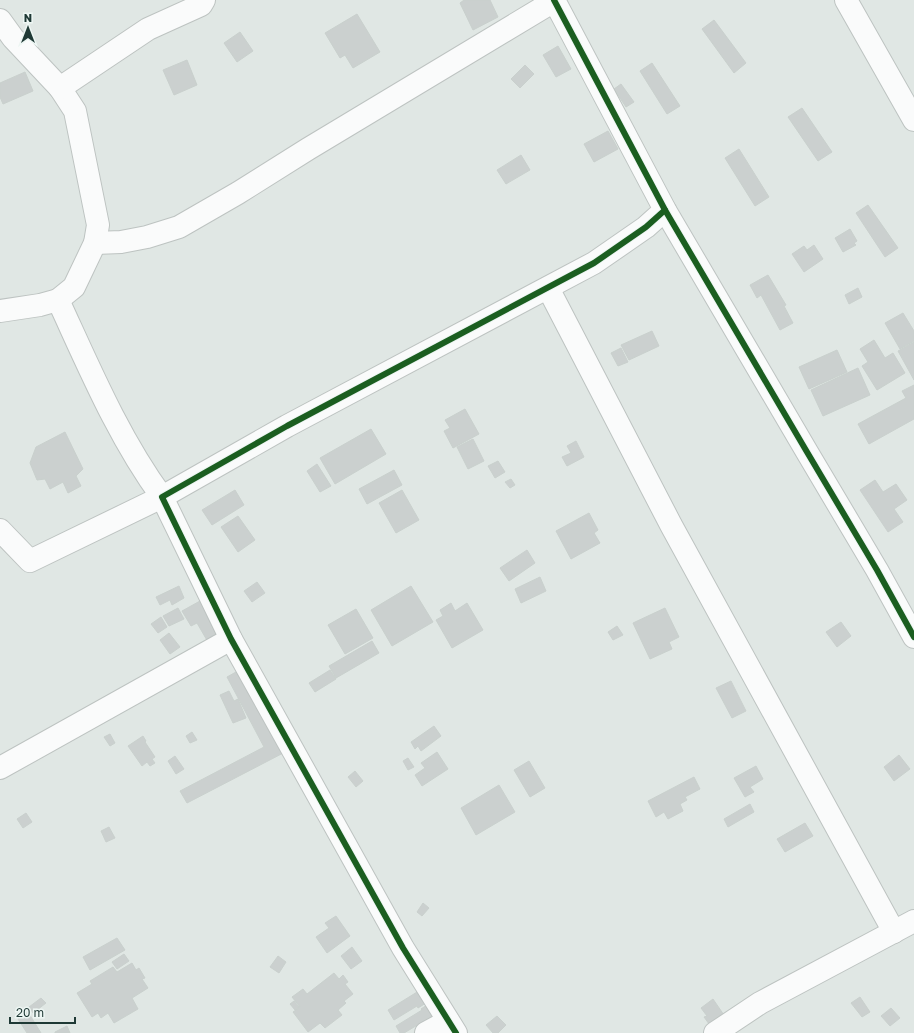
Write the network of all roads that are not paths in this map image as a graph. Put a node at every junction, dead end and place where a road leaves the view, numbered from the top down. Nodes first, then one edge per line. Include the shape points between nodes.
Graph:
1 (204, 0) edge
2 (846, 0) edge
3 (554, 1) edge
4 (0, 20) edge
5 (60, 88) junction
6 (914, 120) edge
7 (665, 210) junction
8 (95, 243) junction
9 (548, 288) junction
10 (58, 300) junction
11 (0, 311) edge
12 (162, 497) junction
13 (0, 530) edge
14 (914, 637) edge
15 (231, 640) junction
16 (0, 768) edge
17 (914, 921) edge
18 (894, 932) junction
19 (452, 1027) edge
20 (426, 1033) edge
21 (715, 1033) edge

1 - 5 street via 201,5 148,29
2 - 6 street
3 - 7 street
3 - 8 street via 238,193 179,226 147,237
4 - 5 street via 13,38
5 - 8 street via 75,111 98,225
7 - 9 street via 623,244
7 - 14 street
8 - 10 street via 74,287
9 - 12 street via 287,426
9 - 18 street via 671,525
10 - 11 street
10 - 12 street via 112,414 144,473
12 - 13 street via 30,561
12 - 15 street
15 - 16 street
15 - 19 street via 403,948
17 - 18 street
18 - 21 street via 760,1003
19 - 20 street

